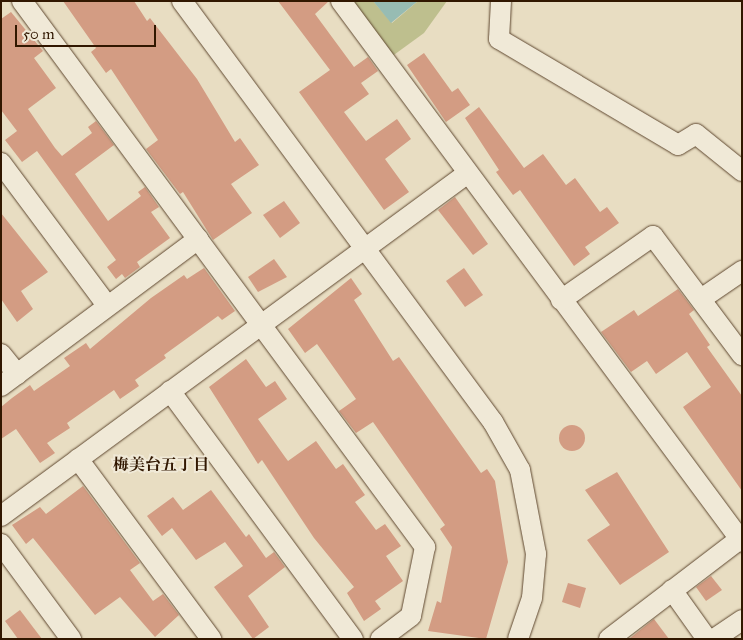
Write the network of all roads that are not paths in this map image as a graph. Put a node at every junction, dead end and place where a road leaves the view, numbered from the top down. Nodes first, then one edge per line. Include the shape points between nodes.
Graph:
1 (22, 1) edge
2 (182, 1) edge
3 (341, 1) edge
4 (501, 1) edge
5 (1, 163) edge
6 (742, 171) edge
7 (468, 172) junction
8 (198, 239) junction
9 (364, 249) junction
10 (742, 272) edge
11 (701, 299) junction
12 (561, 300) junction
13 (107, 305) junction
14 (261, 324) junction
15 (1, 354) edge
16 (742, 355) edge
17 (9, 380) edge
18 (170, 391) junction
19 (78, 459) junction
20 (1, 516) edge
21 (739, 542) edge
22 (1, 544) edge
23 (672, 590) junction
24 (742, 620) edge
25 (71, 639) edge
26 (211, 639) edge
27 (353, 639) edge
28 (381, 639) edge
29 (518, 639) edge
30 (609, 639) edge
31 (707, 639) edge
32 (714, 639) edge

1 - 8 street
2 - 9 street
3 - 7 street
4 - 6 street via 498,39 678,145 696,134
5 - 13 street
7 - 9 street
7 - 12 street
8 - 13 street
8 - 14 street
9 - 14 street
9 - 29 street via 493,422 520,470 536,554 532,598
10 - 11 street
11 - 12 street via 653,236
11 - 16 street
12 - 21 street
13 - 17 street
14 - 18 street
14 - 28 street via 425,547 411,616
15 - 17 street
18 - 19 street
18 - 27 street
19 - 20 street
19 - 26 street
21 - 23 street
22 - 25 street
23 - 30 street
23 - 31 street
24 - 32 street

